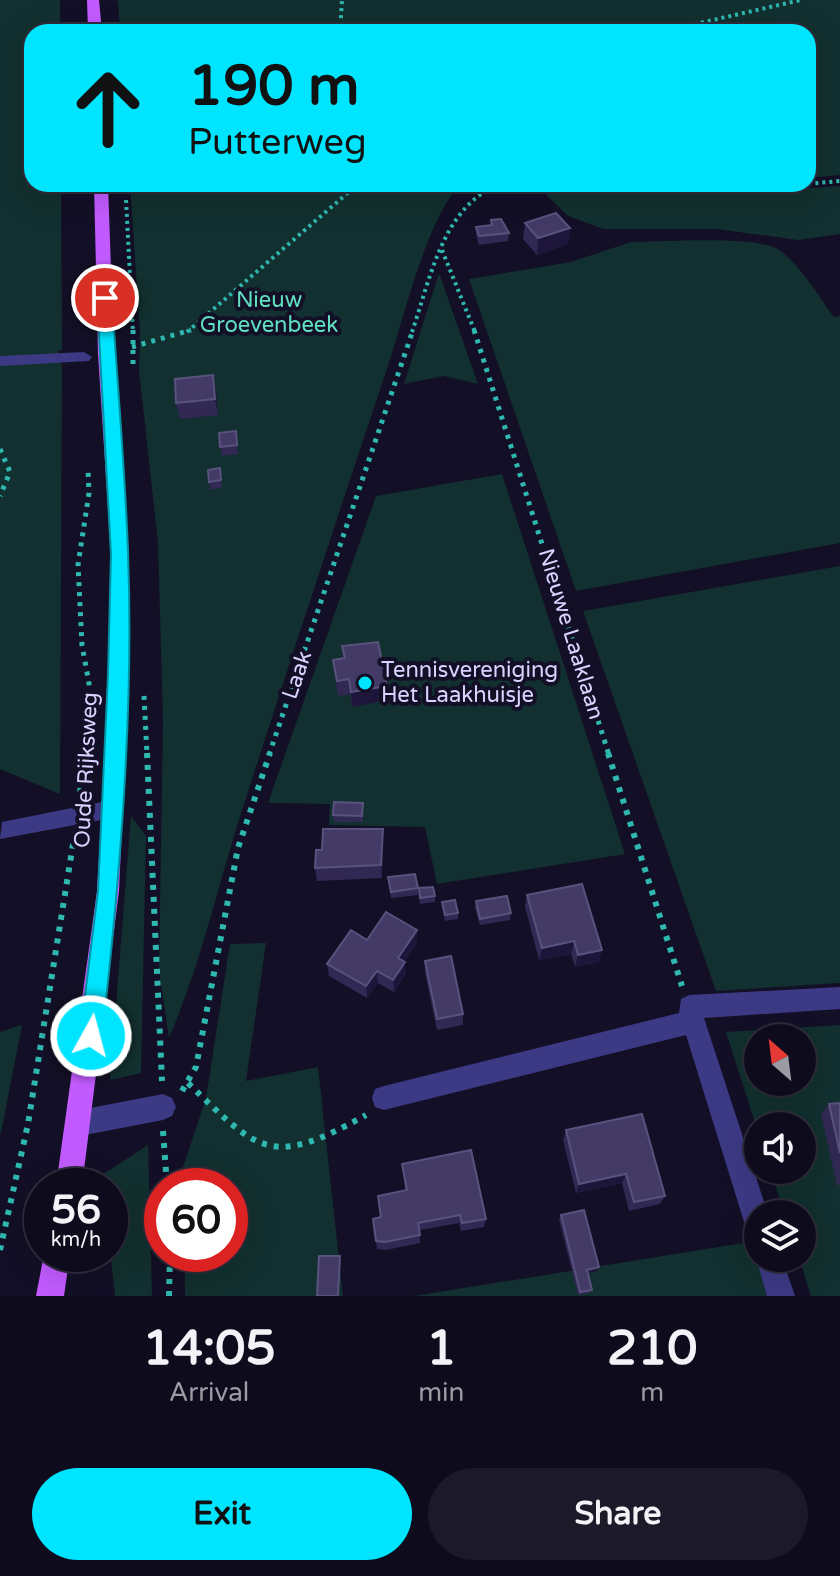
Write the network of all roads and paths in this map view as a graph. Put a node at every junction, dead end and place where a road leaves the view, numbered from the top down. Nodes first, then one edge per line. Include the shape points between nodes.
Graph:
1 (93, 0) edge
2 (342, 0) edge
3 (801, 0) edge
4 (94, 24) edge
5 (340, 24) edge
6 (695, 24) edge
7 (840, 181) edge
8 (816, 183) edge
9 (101, 192) edge
10 (349, 192) edge
11 (477, 192) edge
12 (126, 198) dead end
13 (441, 250) junction
14 (131, 347) junction
15 (106, 354) junction
16 (84, 357) dead end
17 (0, 361) edge
18 (133, 372) dead end
19 (0, 449) edge
20 (0, 496) edge
21 (144, 691) dead end
22 (112, 809) junction
23 (2, 831) dead end
24 (840, 998) edge
25 (691, 1014) junction
26 (188, 1083) junction
27 (384, 1098) joint
28 (163, 1107) junction
29 (80, 1123) junction
30 (72, 1168) edge
31 (166, 1168) edge
32 (750, 1200) edge
33 (54, 1272) edge
34 (170, 1272) edge
35 (773, 1272) edge
36 (50, 1296) edge
37 (169, 1296) edge
38 (781, 1296) edge

1 - 4 main road
2 - 5 path
3 - 6 path
7 - 8 path
9 - 15 main road, Oude Rijksweg
10 - 14 path via 190,331
11 - 13 path, Laak
12 - 14 path
13 - 25 path, Nieuwe Laaklaan via 483,359
13 - 26 path, Laak via 238,848 205,1028
14 - 15 path
14 - 18 path
15 - 22 main road, Oude Rijksweg via 120,554
16 - 17 lane
19 - 20 path via 12,469
21 - 28 path
22 - 23 lane
22 - 29 main road, Oude Rijksweg via 108,891
24 - 25 street
25 - 27 street
25 - 32 street
26 - 27 path via 250,1140 269,1145 319,1139 367,1114
26 - 28 path, Laak
28 - 29 street
28 - 31 path
29 - 30 main road, Oude Rijksweg
33 - 36 main road
34 - 37 path
35 - 38 street

